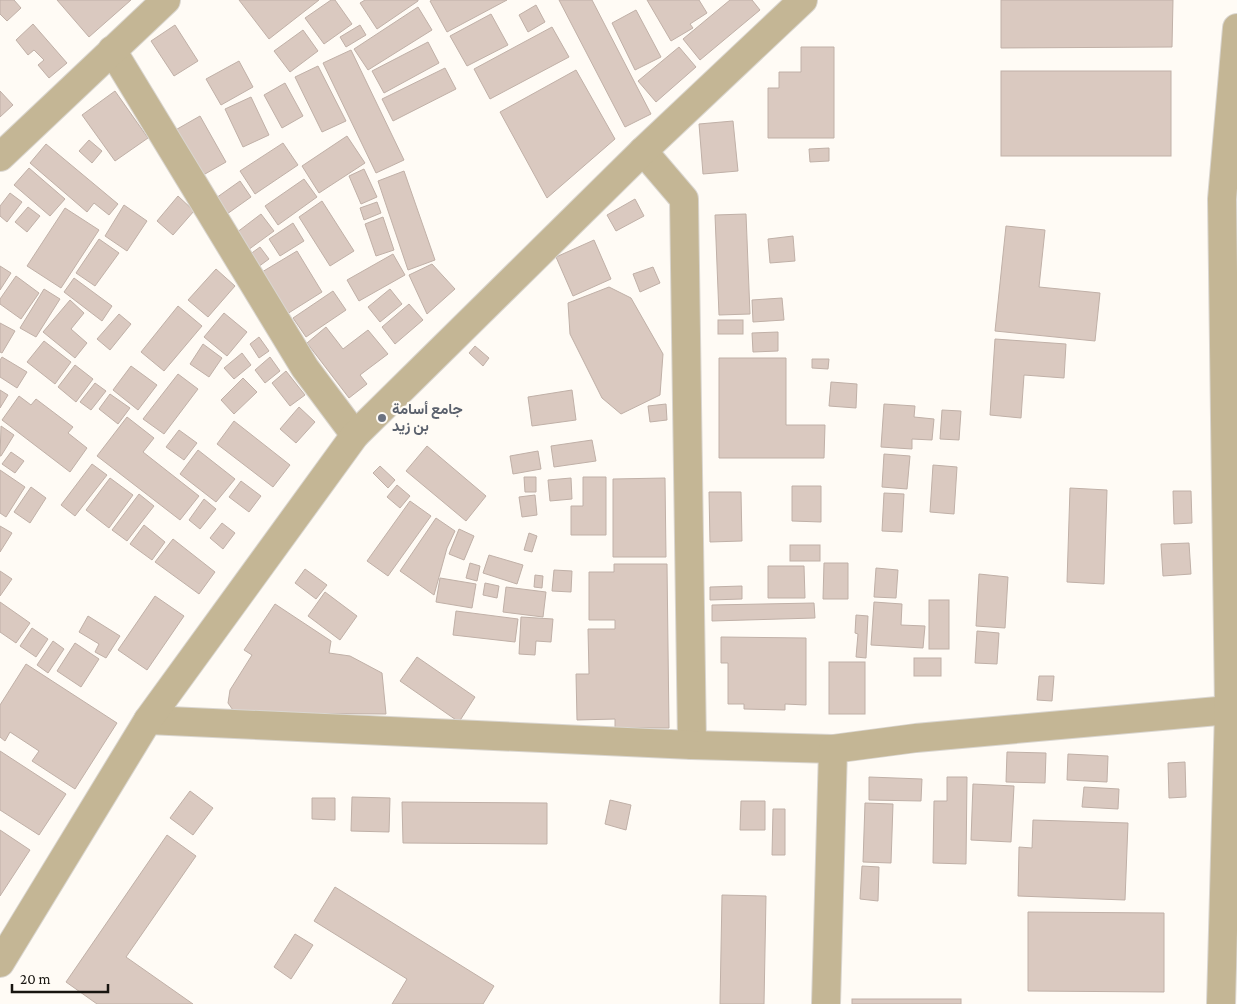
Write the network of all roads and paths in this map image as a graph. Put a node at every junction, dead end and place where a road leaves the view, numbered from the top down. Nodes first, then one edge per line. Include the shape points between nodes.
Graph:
1 (166, 0) edge
2 (803, 0) edge
3 (1237, 28) edge
4 (112, 50) junction
5 (643, 151) junction
6 (0, 157) edge
7 (355, 435) junction
8 (1229, 710) junction
9 (148, 720) junction
10 (692, 745) junction
11 (833, 749) junction
12 (0, 963) edge
13 (1230, 965) edge
14 (826, 1004) edge
15 (1221, 1004) edge

1 - 4 street
2 - 5 street
3 - 8 street via 1222,199
4 - 6 street
4 - 7 street via 305,368
5 - 7 street
5 - 10 street via 684,199
7 - 9 street
8 - 11 street via 916,738
8 - 13 street
9 - 10 street
9 - 12 street
10 - 11 street
11 - 14 street
13 - 15 street

